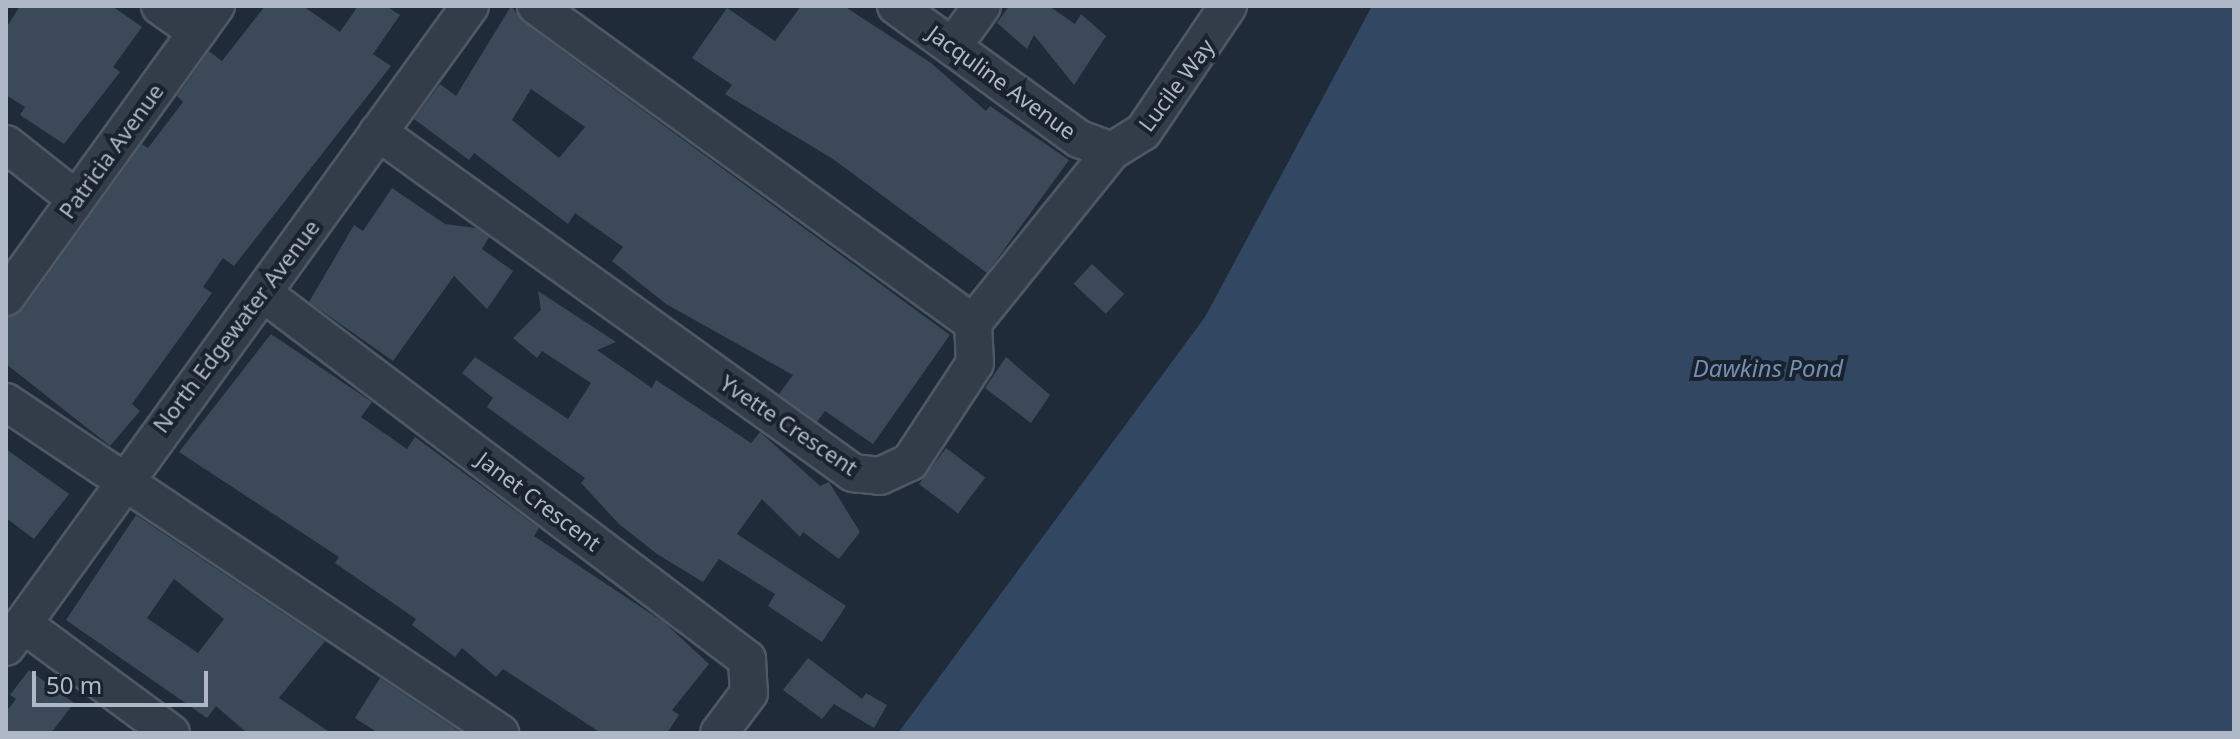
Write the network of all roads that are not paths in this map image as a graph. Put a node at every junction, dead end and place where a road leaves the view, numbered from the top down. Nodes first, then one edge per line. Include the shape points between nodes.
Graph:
1 (160, 6) edge
2 (536, 6) edge
3 (896, 6) edge
4 (982, 6) edge
5 (1228, 6) edge
6 (461, 9) edge
7 (206, 19) edge
8 (953, 46) junction
9 (378, 132) junction
10 (6, 144) edge
11 (1112, 151) junction
12 (76, 199) junction
13 (263, 293) junction
14 (6, 297) edge
15 (973, 323) junction
16 (6, 402) edge
17 (118, 484) junction
18 (14, 636) edge
19 (171, 733) edge
20 (500, 733) edge
21 (719, 733) edge

1 - 7 street
2 - 15 street
3 - 8 street, Jacquline Avenue
4 - 8 street
5 - 11 street, Lucile Way via 1143,132
6 - 9 street, North Edgewater Avenue
7 - 12 street, Patricia Avenue
8 - 11 street, Jacquline Avenue via 1079,139
9 - 13 street, North Edgewater Avenue
9 - 15 street, Yvette Crescent via 853,473 880,476 910,462 975,363
10 - 12 street
11 - 15 street, Lucile Way
12 - 14 street, Patricia Avenue
13 - 17 street, North Edgewater Avenue
13 - 21 street, Janet Crescent via 747,659 749,693
16 - 17 street
17 - 18 street, North Edgewater Avenue
17 - 20 street
18 - 19 street

